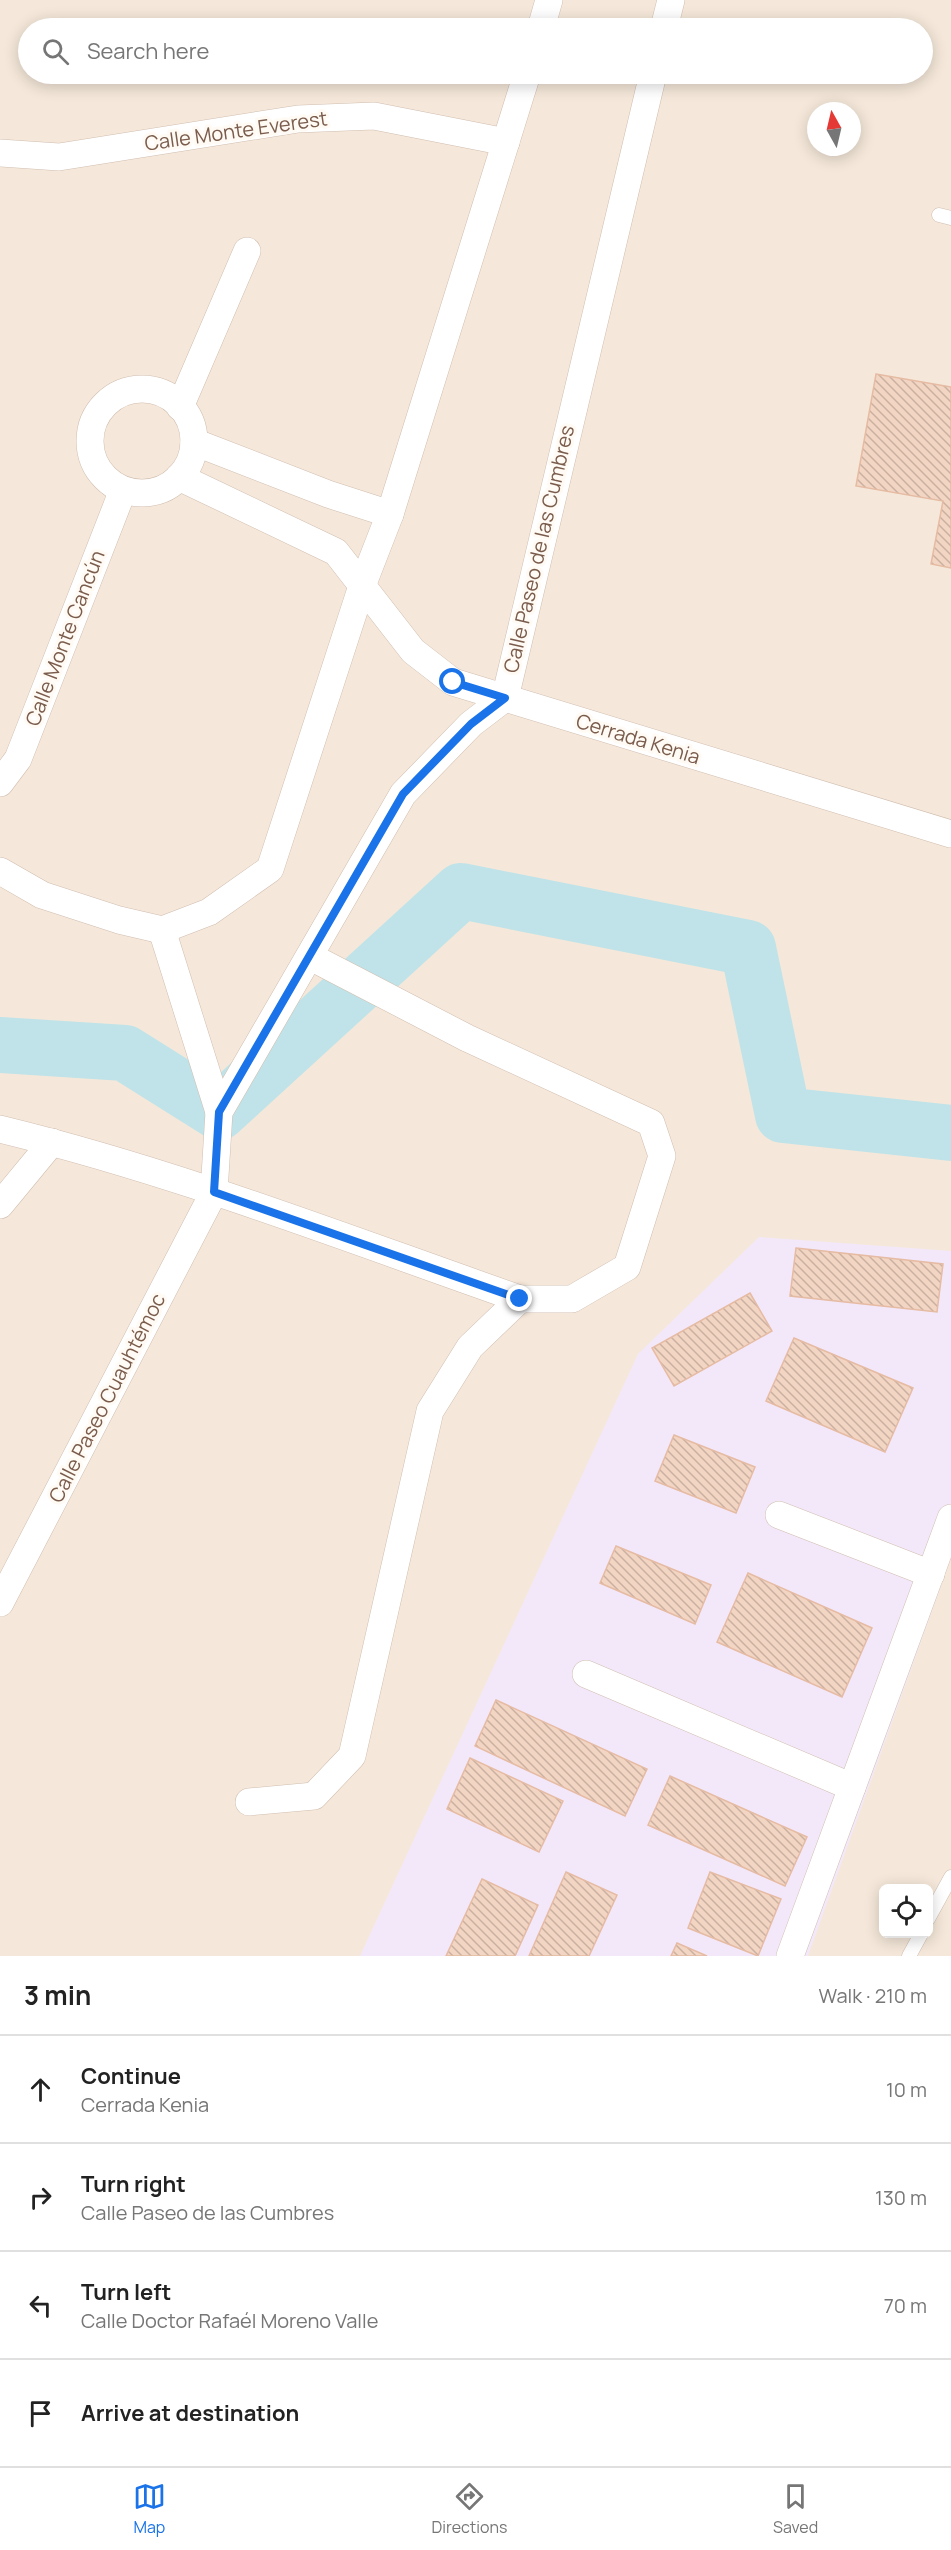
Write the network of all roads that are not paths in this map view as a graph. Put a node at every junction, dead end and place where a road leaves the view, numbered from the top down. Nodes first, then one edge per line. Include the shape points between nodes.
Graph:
1 (549, 0) edge
2 (671, 0) edge
3 (543, 18) edge
4 (666, 18) edge
5 (524, 84) edge
6 (651, 84) edge
7 (506, 142) junction
8 (0, 153) edge
9 (247, 251) dead end
10 (180, 407) junction
11 (194, 442) junction
12 (179, 477) junction
13 (123, 490) junction
14 (390, 514) junction
15 (362, 586) junction
16 (505, 698) junction
17 (0, 783) edge
18 (951, 834) edge
19 (0, 870) edge
20 (162, 930) junction
21 (311, 957) junction
22 (219, 1112) junction
23 (0, 1130) edge
24 (52, 1142) junction
25 (214, 1192) junction
26 (0, 1205) edge
27 (520, 1299) junction
28 (779, 1515) dead end
29 (951, 1518) edge
30 (931, 1574) junction
31 (0, 1603) edge
32 (586, 1674) dead end
33 (852, 1787) junction
34 (249, 1802) dead end
35 (951, 1877) edge
36 (933, 1910) edge
37 (919, 1938) edge
38 (790, 1956) edge
39 (909, 1956) edge

1 - 3 street
2 - 4 street
5 - 7 street
6 - 16 street, Calle Paseo de las Cumbres
7 - 8 street, Calle Monte Everest via 374,116 298,119 59,157
7 - 14 street
9 - 10 street
10 - 11 street via 188,417
10 - 13 street via 165,395 129,391 98,412 91,430 95,466 107,481
11 - 12 street via 187,467
11 - 14 street
12 - 13 street via 153,492
12 - 15 street via 336,552
13 - 17 street, Calle Monte Cancún via 18,759
14 - 15 street
15 - 16 street, Cerrada Kenia via 413,651 453,682
15 - 20 street via 270,869 209,912
16 - 18 street, Cerrada Kenia
16 - 21 street, Calle Paseo de las Cumbres via 471,724 403,794
19 - 20 street via 42,895
20 - 22 street
21 - 22 street, Calle Paseo de las Cumbres
21 - 27 street via 467,1038 651,1123 662,1156 627,1267 572,1299
22 - 25 street, Calle Paseo de las Cumbres
23 - 24 street
24 - 25 street
24 - 26 street
25 - 27 street
25 - 31 street, Calle Paseo Cuauhtémoc
27 - 34 street via 470,1347 430,1411 352,1756 314,1796
28 - 30 street
29 - 30 street
30 - 33 street
32 - 33 street
33 - 38 street
35 - 36 lane
37 - 39 lane

